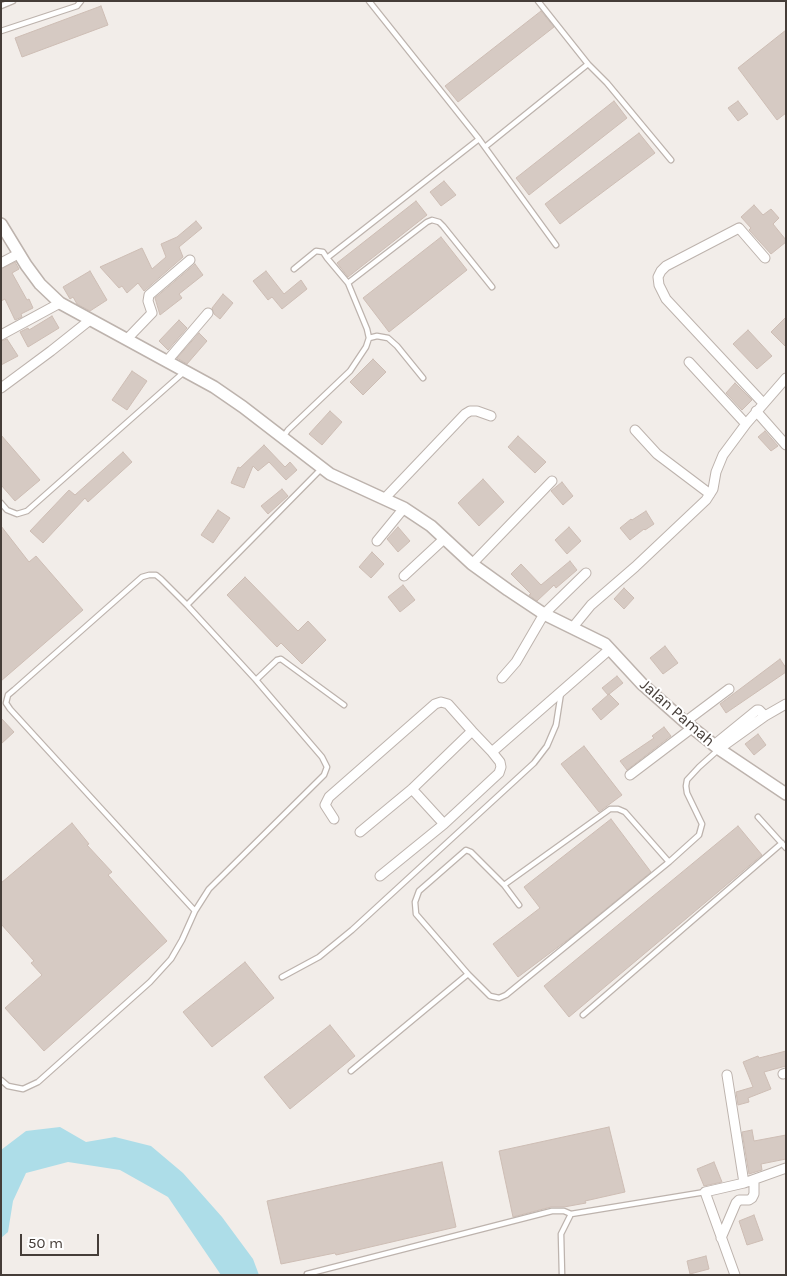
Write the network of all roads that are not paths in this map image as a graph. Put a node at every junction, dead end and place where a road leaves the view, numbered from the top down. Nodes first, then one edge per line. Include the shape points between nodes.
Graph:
1 (14, 1) edge
2 (81, 1) edge
3 (369, 1) edge
4 (538, 1) edge
5 (1, 6) edge
6 (1, 31) edge
7 (588, 64) junction
8 (479, 139) junction
9 (485, 147) junction
10 (671, 160) dead end
11 (1, 224) edge
12 (556, 245) dead end
13 (18, 254) junction
14 (327, 258) junction
15 (765, 258) dead end
16 (190, 260) dead end
17 (1, 263) edge
18 (294, 269) dead end
19 (348, 283) junction
20 (492, 287) dead end
21 (60, 304) junction
22 (208, 313) dead end
23 (90, 320) junction
24 (1, 335) edge
25 (369, 338) junction
26 (128, 339) junction
27 (167, 361) junction
28 (689, 362) dead end
29 (185, 371) junction
30 (424, 378) dead end
31 (786, 378) edge
32 (1, 388) edge
33 (763, 403) junction
34 (756, 411) junction
35 (491, 416) dead end
36 (746, 424) junction
37 (635, 430) dead end
38 (283, 437) junction
39 (786, 445) edge
40 (322, 468) junction
41 (552, 481) dead end
42 (710, 494) junction
43 (384, 498) junction
44 (1, 503) edge
45 (404, 508) junction
46 (445, 538) junction
47 (377, 541) dead end
48 (472, 564) junction
49 (586, 573) dead end
50 (404, 576) dead end
51 (187, 605) junction
52 (544, 614) junction
53 (573, 627) junction
54 (610, 649) junction
55 (502, 678) dead end
56 (256, 680) junction
57 (729, 689) dead end
58 (561, 692) junction
59 (786, 704) edge
60 (344, 705) dead end
61 (689, 725) junction
62 (472, 731) junction
63 (716, 747) junction
64 (492, 752) junction
65 (630, 775) dead end
66 (412, 789) junction
67 (786, 794) edge
68 (758, 817) dead end
69 (334, 819) dead end
70 (444, 824) junction
71 (360, 832) dead end
72 (782, 844) junction
73 (786, 848) edge
74 (669, 862) junction
75 (380, 876) dead end
76 (504, 885) junction
77 (519, 905) dead end
78 (195, 910) junction
79 (468, 974) junction
80 (282, 977) dead end
81 (583, 1015) dead end
82 (351, 1071) dead end
83 (727, 1075) dead end
84 (1, 1080) edge
85 (786, 1168) edge
86 (754, 1180) junction
87 (744, 1183) junction
88 (705, 1192) junction
89 (571, 1214) junction
90 (721, 1238) junction
91 (308, 1274) edge
92 (562, 1275) edge
93 (735, 1275) edge

1 - 5 lane
2 - 6 lane via 77,6
3 - 8 lane
4 - 7 lane
7 - 9 lane
7 - 10 lane
8 - 9 lane
8 - 14 lane
9 - 12 lane
11 - 13 street, Jalan Pamah
13 - 17 street
13 - 21 street, Jalan Pamah
14 - 18 lane via 323,252 316,251
14 - 19 lane
15 - 33 street via 738,228 666,266 658,277 666,300
16 - 26 street via 149,295 152,313
19 - 20 lane via 432,220 443,226
19 - 25 lane
21 - 23 street, Jalan Pamah
21 - 24 street
22 - 27 street
23 - 26 street, Jalan Pamah
23 - 32 street
25 - 30 lane via 388,338
25 - 38 lane via 366,348 350,370
26 - 27 street, Jalan Pamah
27 - 29 street, Jalan Pamah
28 - 36 street
29 - 38 street, Jalan Pamah via 229,396
29 - 44 lane via 27,511 16,514
31 - 33 street
33 - 34 street
34 - 36 street
34 - 39 street
35 - 43 street via 477,410 465,414
36 - 42 street via 723,455
37 - 42 street via 657,454
38 - 40 street, Jalan Pamah
40 - 43 street, Jalan Pamah
40 - 51 lane
41 - 48 street
42 - 53 street via 586,610
43 - 45 street, Jalan Pamah
45 - 46 street, Jalan Pamah
45 - 47 street
46 - 48 street, Jalan Pamah
46 - 50 street
48 - 52 street, Jalan Pamah
49 - 52 street
51 - 56 lane
51 - 78 lane via 161,579 149,575 142,577 14,690 6,702
52 - 53 street, Jalan Pamah
52 - 55 street via 516,662
53 - 54 street, Jalan Pamah
54 - 58 street
54 - 61 street, Jalan Pamah via 642,684
56 - 60 lane via 281,659
56 - 78 lane via 327,767 324,775 209,890
57 - 61 street
58 - 64 street
58 - 80 lane via 556,725 547,746 534,763 352,930 318,957
59 - 63 street
61 - 63 street, Jalan Pamah
61 - 65 street
62 - 64 street
62 - 66 street
62 - 69 street via 448,704 435,704 329,797 325,805
63 - 67 street, Jalan Pamah
63 - 74 lane via 687,780 687,793 702,830
64 - 70 street via 500,762 500,773
66 - 70 street
66 - 71 street
68 - 72 lane
70 - 75 street
72 - 73 lane
72 - 81 lane
74 - 76 lane via 625,812 610,809
74 - 79 lane via 506,995 499,998 490,996
76 - 77 lane
76 - 79 lane via 466,850 420,891 415,902 416,914
78 - 84 lane via 171,959 150,982 38,1082 22,1089 8,1086
79 - 82 lane
83 - 87 street
85 - 86 street
86 - 87 street
86 - 90 street via 752,1198 736,1203
87 - 88 street
88 - 89 lane
88 - 90 street
89 - 91 lane via 552,1211
89 - 92 lane via 561,1234
90 - 93 street

